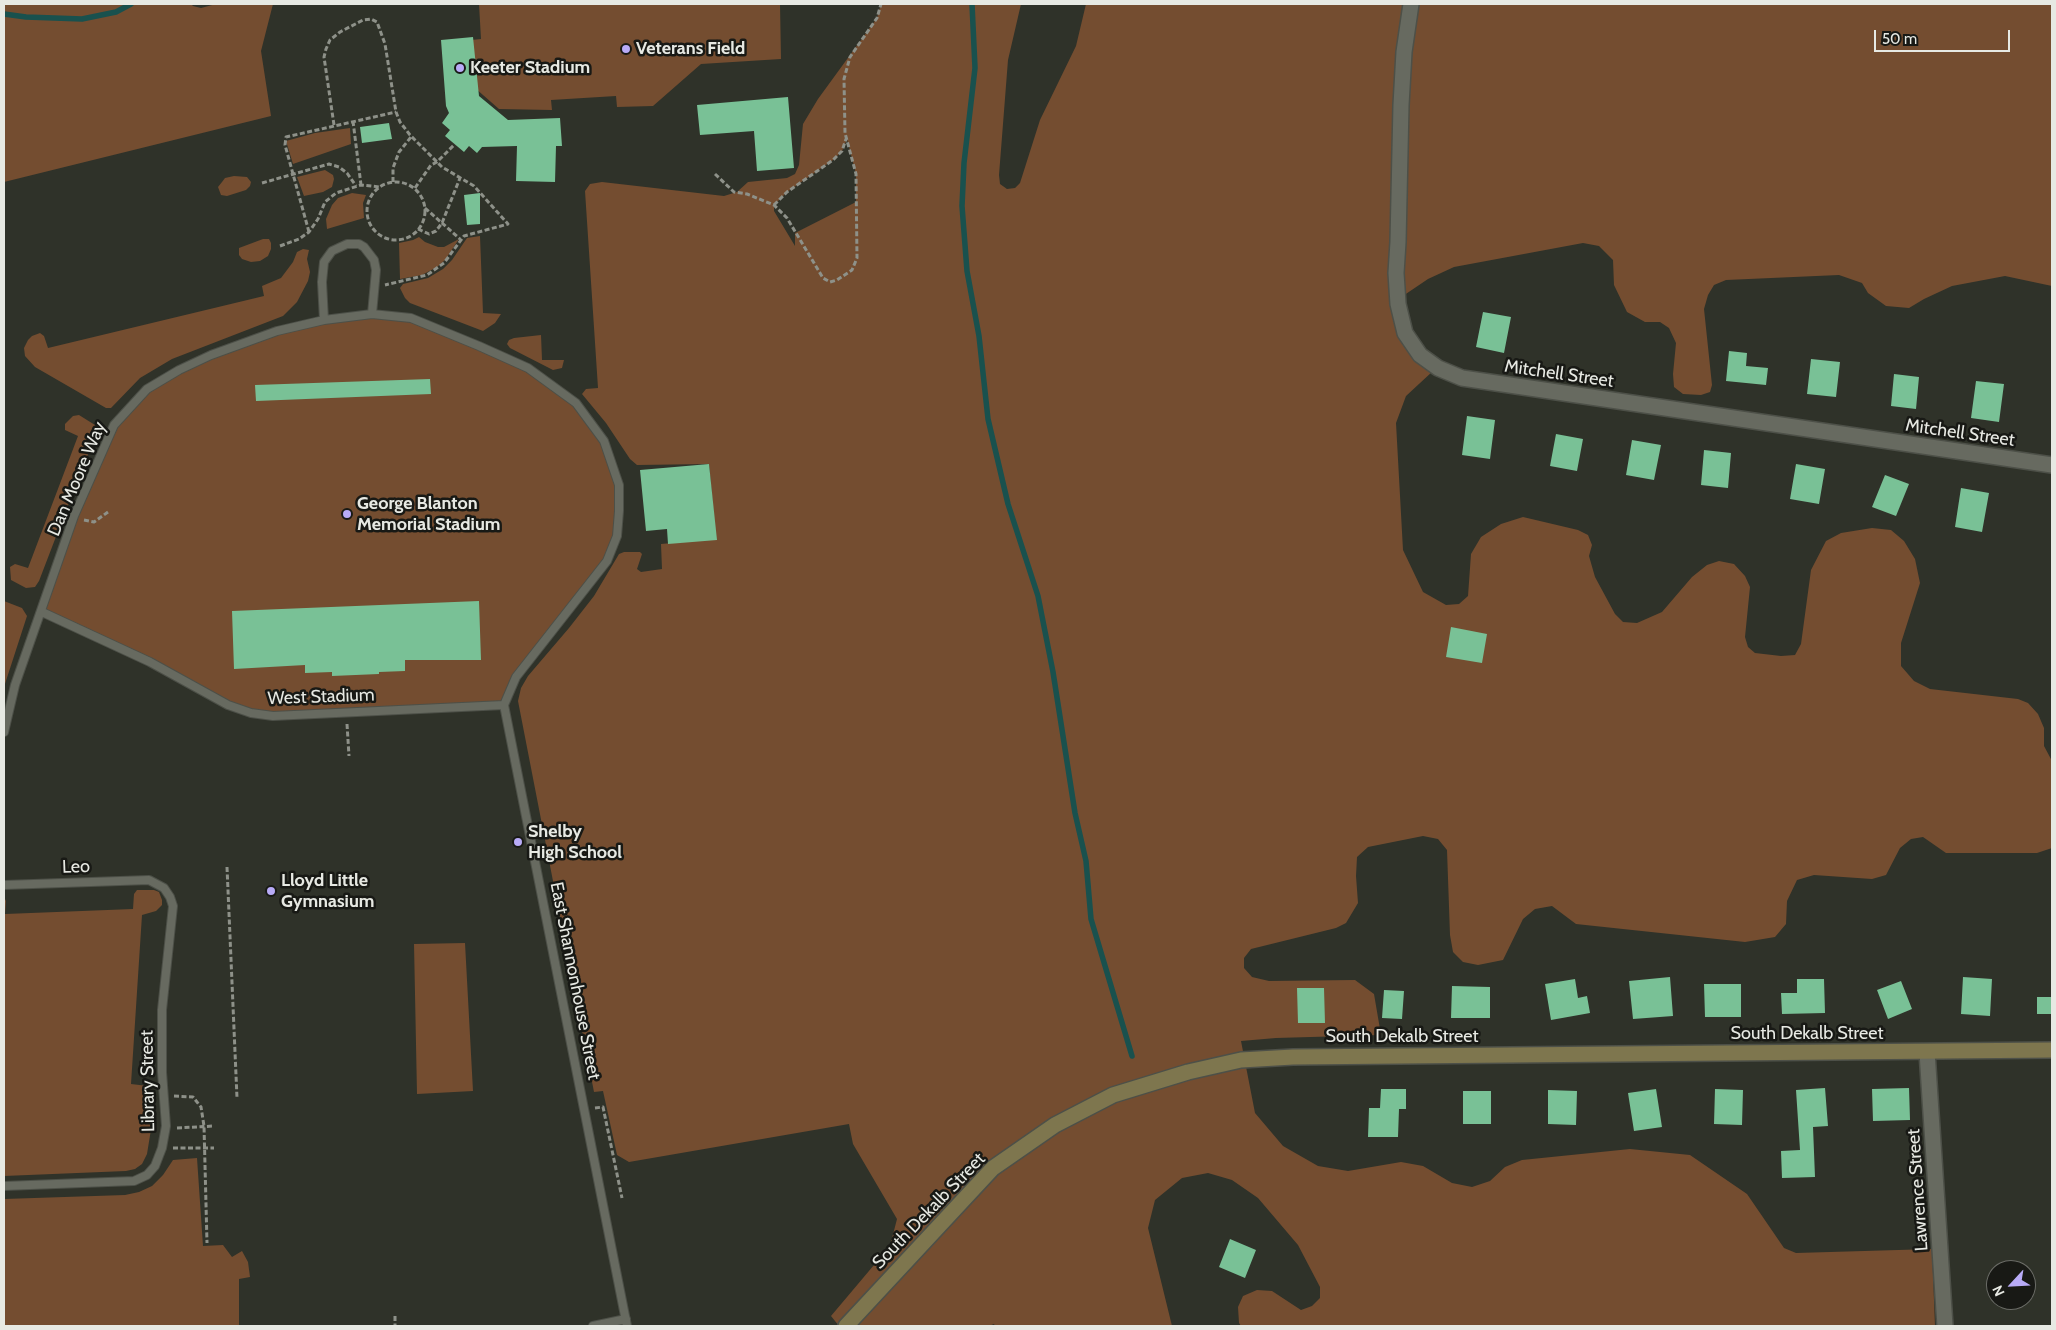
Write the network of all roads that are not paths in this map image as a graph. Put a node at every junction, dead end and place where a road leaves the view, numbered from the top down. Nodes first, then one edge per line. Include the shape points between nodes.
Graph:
1 (1411, 4) edge
2 (372, 314) junction
3 (324, 320) junction
4 (2052, 465) edge
5 (42, 612) junction
6 (504, 705) junction
7 (4, 732) edge
8 (149, 880) joint
9 (4, 885) edge
10 (2052, 1050) edge
11 (1927, 1052) junction
12 (4, 1186) edge
13 (626, 1322) edge
14 (593, 1326) edge
15 (846, 1326) edge
16 (1945, 1326) edge

1 - 4 street, Mitchell Street via 1401,96 1396,273 1398,304 1405,333 1420,356 1462,378
2 - 3 lane, Dan Moore Way
2 - 3 lane via 374,260 364,247 347,244 338,246 324,262
2 - 6 lane via 410,318 528,368 576,403 604,441 619,484 617,536 607,561 516,677
3 - 5 lane, Dan Moore Way via 277,331 211,355 147,389 114,425 74,516
5 - 6 lane, West Stadium via 150,662 228,705 251,713 273,716
5 - 7 lane, Dan Moore Way via 14,685
6 - 13 lane, East Shannonhouse Street
8 - 9 lane, Leo
8 - 12 lane, Library Street via 164,888 172,906 162,1010 166,1129 154,1166 148,1175 134,1181
10 - 11 main road, South Dekalb Street
11 - 15 main road, South Dekalb Street via 1293,1057 1241,1060 1188,1072 1113,1095 1055,1125 994,1168
11 - 16 street, Lawrence Street
13 - 14 lane

